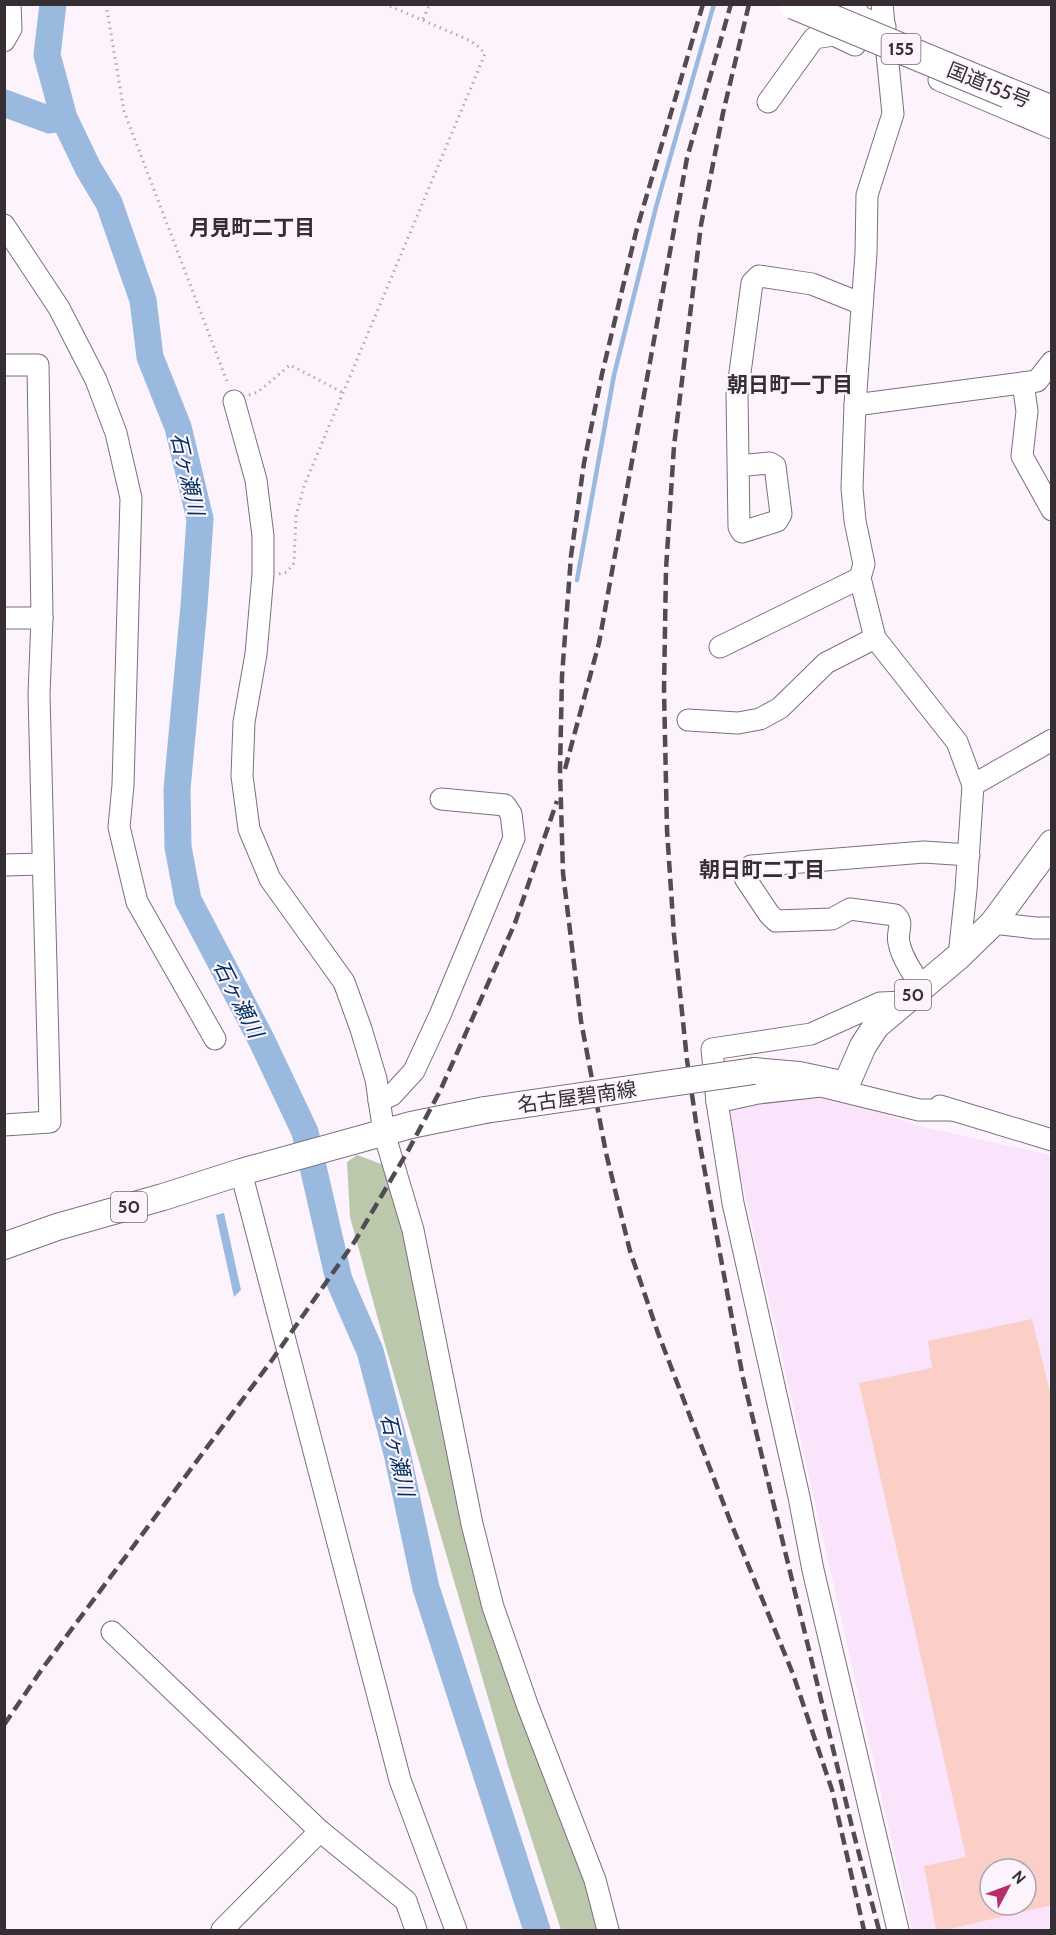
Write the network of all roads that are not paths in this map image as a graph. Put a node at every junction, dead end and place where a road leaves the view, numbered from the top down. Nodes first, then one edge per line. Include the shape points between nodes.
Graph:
1 (10, 4) edge
2 (794, 4) edge
3 (852, 4) edge
4 (882, 4) edge
5 (885, 27) junction
6 (4, 41) edge
7 (887, 58) junction
8 (1052, 95) edge
9 (768, 102) dead end
10 (1052, 111) edge
11 (1052, 128) edge
12 (4, 225) edge
13 (862, 303) junction
14 (1052, 362) edge
15 (4, 365) edge
16 (1023, 382) junction
17 (234, 400) road end
18 (855, 405) junction
19 (738, 466) dead end
20 (1052, 510) edge
21 (860, 578) junction
22 (4, 618) edge
23 (42, 618) junction
24 (875, 638) junction
25 (720, 647) dead end
26 (688, 720) dead end
27 (1052, 740) edge
28 (973, 784) junction
29 (441, 799) dead end
30 (1052, 843) edge
31 (969, 855) junction
32 (43, 864) junction
33 (4, 865) edge
34 (993, 923) junction
35 (1052, 928) edge
36 (959, 956) junction
37 (913, 995) junction
38 (215, 1039) dead end
39 (846, 1085) junction
40 (380, 1101) junction
41 (717, 1102) junction
42 (952, 1110) junction
43 (4, 1125) edge
44 (384, 1132) junction
45 (1052, 1140) edge
46 (248, 1171) junction
47 (4, 1246) edge
48 (112, 1632) dead end
49 (320, 1831) junction
50 (222, 1930) edge
51 (416, 1930) edge
52 (456, 1930) edge
53 (608, 1930) edge
54 (898, 1930) edge

1 - 6 street via 11,29
2 - 10 highway, 国道155号 / 155, bridge
3 - 5 street via 861,17
4 - 5 street
5 - 7 street
5 - 8 street
7 - 9 street via 834,35 814,38
7 - 11 street
7 - 13 street via 893,114 867,195
12 - 38 street via 59,308 96,380 116,432 131,498 119,826 136,902
13 - 18 street
13 - 19 street via 812,284 755,278 737,395
14 - 16 street via 1037,381
15 - 23 street via 38,365
16 - 18 street
16 - 20 street via 1027,411 1022,456
17 - 40 street via 256,480 262,536 256,654 244,722 242,776 249,829 270,879 344,982
18 - 21 street via 852,488 864,564
21 - 24 street
21 - 25 street
22 - 23 street
23 - 32 street via 39,694
24 - 26 street via 826,663 780,708 760,719 738,723
24 - 28 street via 957,742
27 - 28 street
28 - 31 street
29 - 40 street via 505,805 511,814 514,838 414,1071 392,1095
30 - 34 main road, 50
31 - 36 street
31 - 37 street via 924,852 751,866 745,873 776,921 832,919 850,909 895,915 899,918 898,941 910,969
32 - 33 street
32 - 43 street via 50,1122
34 - 35 street
34 - 36 main road, 50
36 - 37 main road, 50
37 - 39 main road, 50 via 876,1026
37 - 41 street via 880,1003 810,1034 712,1049
39 - 42 street via 872,1087
39 - 44 main road, 名古屋碧南線 / 50, bridge via 754,1071 485,1110
40 - 44 street
41 - 42 street via 821,1086 919,1110
41 - 54 street via 733,1203 813,1570
42 - 45 street
44 - 46 main road, 名古屋碧南線 / 50
44 - 53 street via 413,1230 472,1524 493,1607 595,1880
46 - 47 main road, 名古屋碧南線 / 50
46 - 52 street via 399,1780
48 - 49 street
49 - 50 street
49 - 51 street via 406,1900

